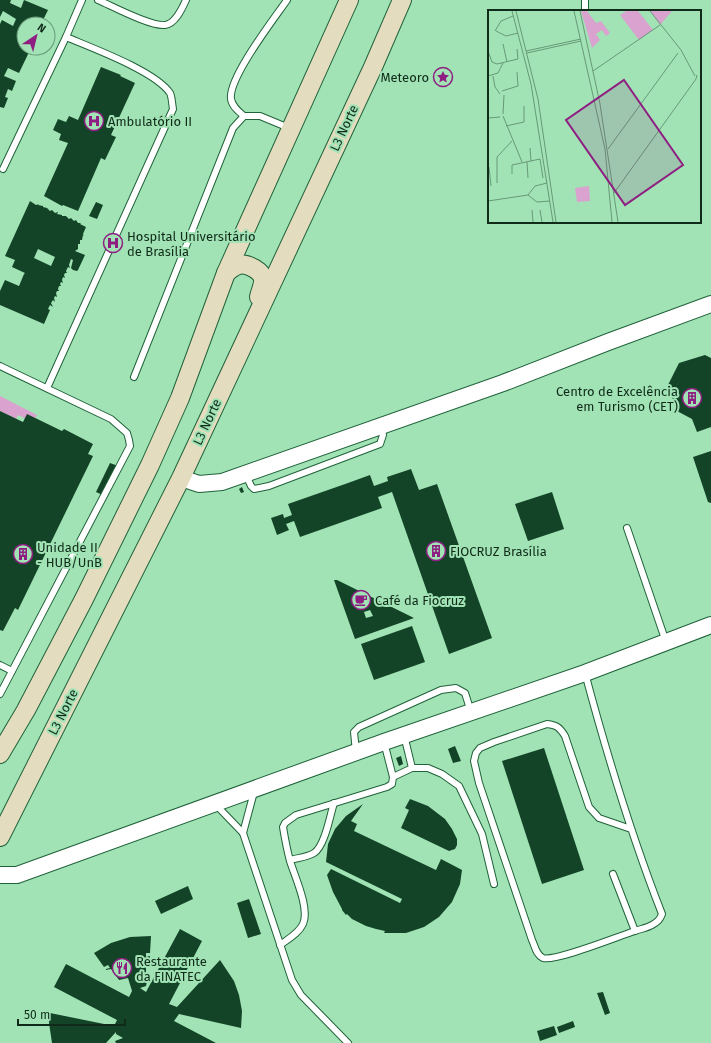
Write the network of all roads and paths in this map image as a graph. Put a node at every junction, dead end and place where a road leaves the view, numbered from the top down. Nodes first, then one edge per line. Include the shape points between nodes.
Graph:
1 (82, 0) edge
2 (98, 0) edge
3 (186, 0) edge
4 (287, 0) edge
5 (349, 0) edge
6 (402, 0) edge
7 (66, 37) junction
8 (244, 116) junction
9 (291, 128) junction
10 (3, 169) dead end
11 (226, 273) junction
12 (711, 304) edge
13 (251, 324) junction
14 (0, 366) edge
15 (134, 377) dead end
16 (47, 388) junction
17 (181, 478) junction
18 (627, 528) dead end
19 (711, 625) edge
20 (666, 642) junction
21 (0, 665) edge
22 (12, 670) junction
23 (585, 673) junction
24 (2, 685) edge
25 (0, 694) edge
26 (471, 712) junction
27 (404, 735) junction
28 (384, 742) junction
29 (356, 752) junction
30 (0, 754) edge
31 (412, 768) junction
32 (393, 777) junction
33 (254, 789) junction
34 (214, 803) junction
35 (334, 803) junction
36 (631, 829) junction
37 (243, 833) junction
38 (0, 837) edge
39 (290, 860) junction
40 (614, 874) dead end
41 (0, 875) edge
42 (494, 884) dead end
43 (635, 931) junction
44 (280, 945) junction
45 (348, 1043) edge

1 - 7 lane
2 - 3 lane via 155,25 166,25 176,18
4 - 8 lane via 242,66 232,90 233,105
5 - 9 main road
6 - 13 main road, L3 Norte
7 - 10 lane
7 - 16 lane via 128,64 156,80 171,94 173,109
8 - 9 lane via 260,116
8 - 15 lane via 233,128
9 - 11 main road
11 - 13 main road via 240,264 252,267 262,275 263,281
11 - 30 main road via 180,398 150,465 84,599
12 - 17 street via 503,384 222,482 198,484
13 - 17 main road, L3 Norte
14 - 16 lane
16 - 22 lane via 111,419 126,433 130,446
17 - 38 main road, L3 Norte
18 - 20 lane
19 - 20 street
20 - 23 street
21 - 22 lane
22 - 24 lane
23 - 26 street
23 - 36 lane
24 - 25 lane
26 - 27 street
26 - 29 lane via 465,693 456,688 441,690 359,727 354,732
27 - 28 street
27 - 31 lane
28 - 29 street
28 - 32 lane
29 - 33 street
31 - 32 lane
31 - 42 lane via 428,768 459,786 482,834
32 - 35 lane via 392,784 387,787
33 - 34 street
33 - 37 lane
34 - 37 lane
34 - 41 street via 17,875
35 - 39 lane via 319,848 314,853
35 - 39 lane via 296,815 285,823 283,827
36 - 43 lane via 662,914 658,922
36 - 43 lane via 599,818 589,807 561,728 548,724 494,742 480,748 476,753 474,761 479,784 539,955 549,959
37 - 44 lane
39 - 44 lane via 303,904 304,923
40 - 43 lane
44 - 45 lane via 292,980 301,996

